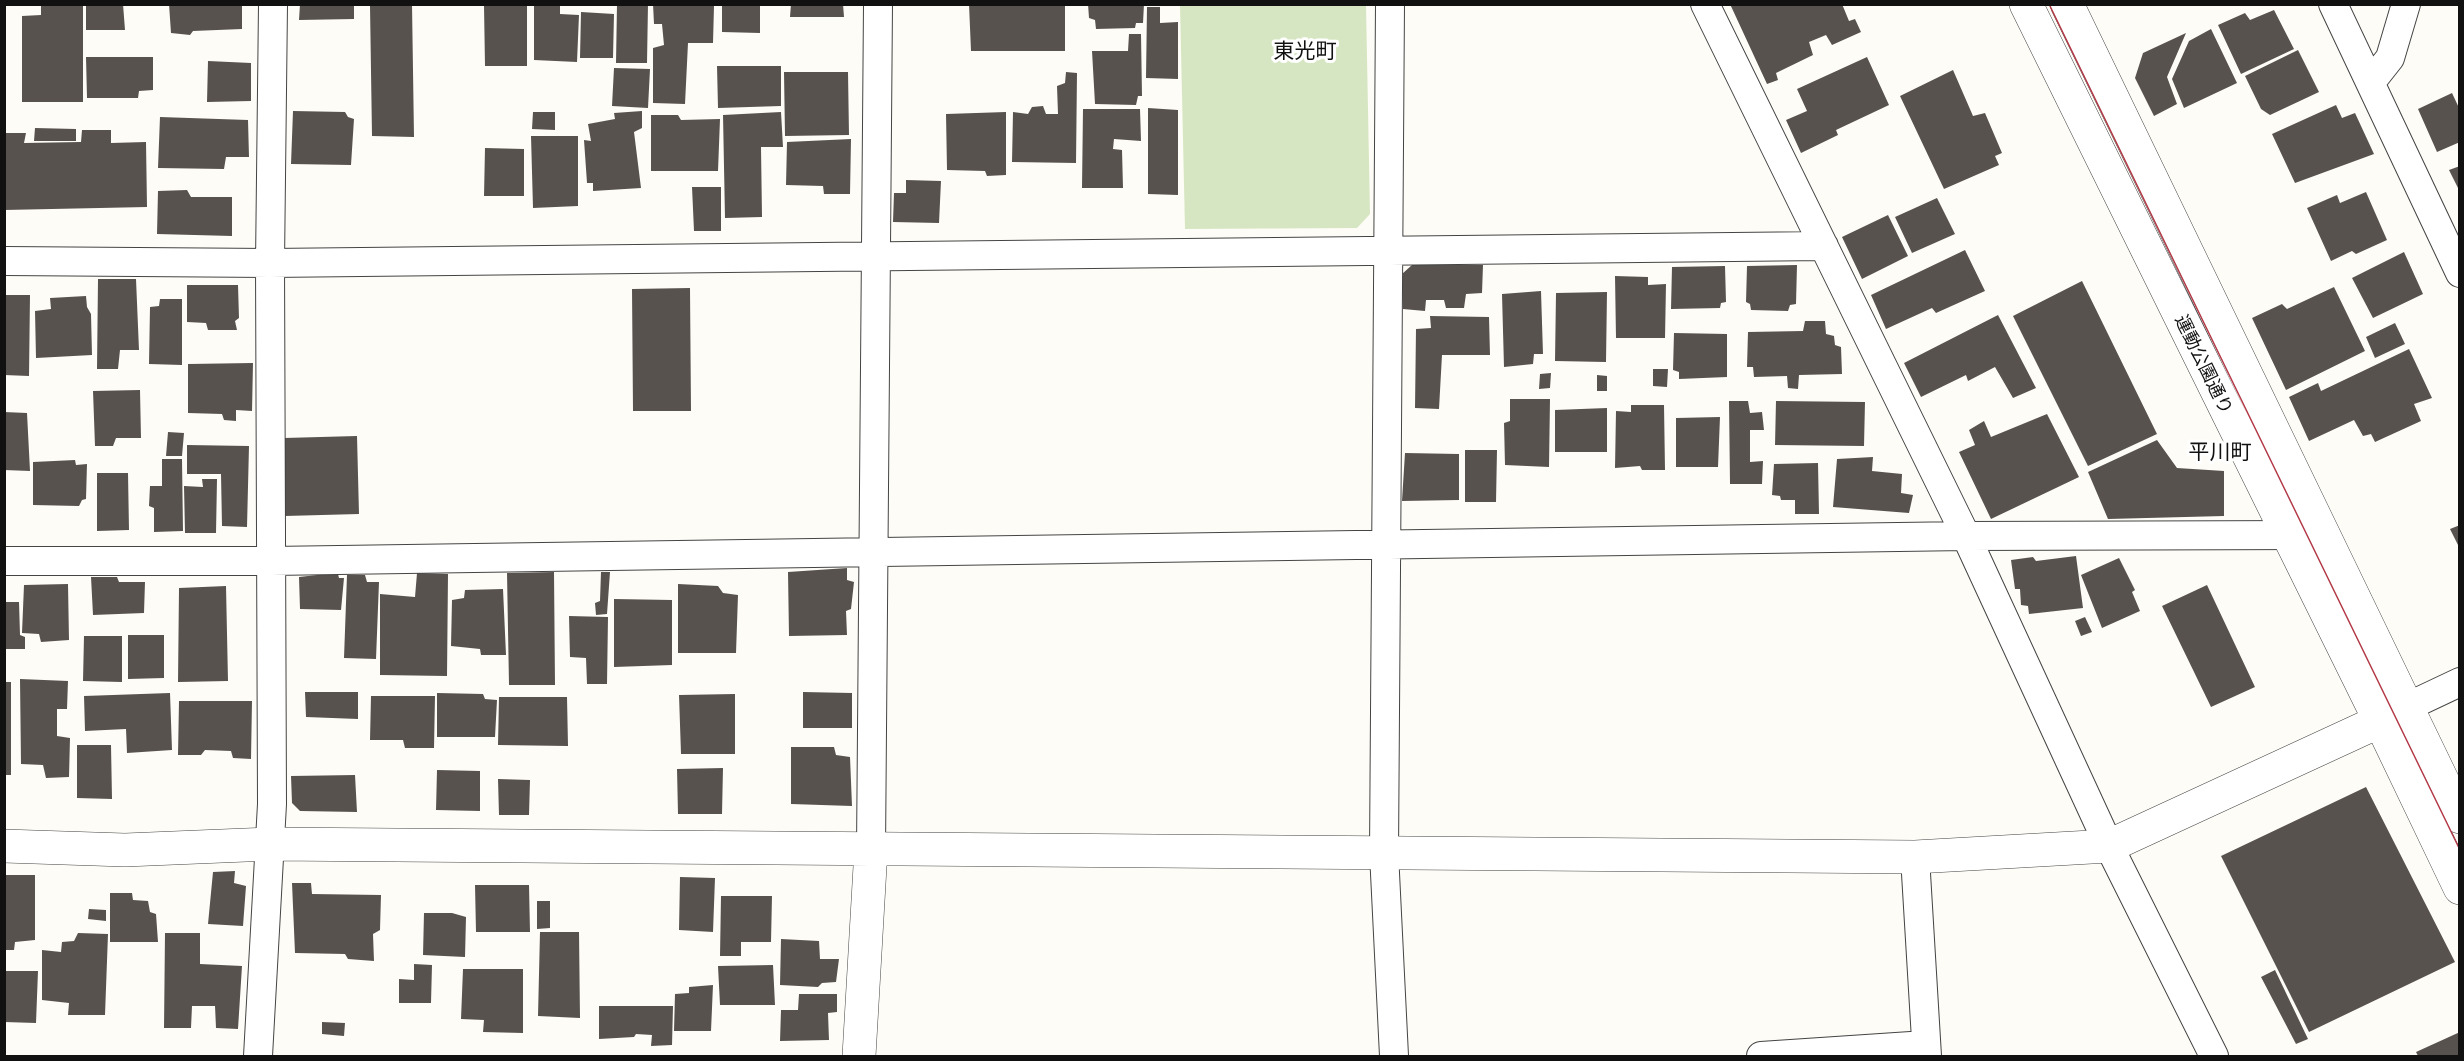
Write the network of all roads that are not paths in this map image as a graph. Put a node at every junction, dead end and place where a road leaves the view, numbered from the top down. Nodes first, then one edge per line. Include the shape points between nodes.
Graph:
1 (273, 4) edge
2 (878, 4) edge
3 (1390, 4) edge
4 (1705, 4) edge
5 (2026, 4) edge
6 (2067, 4) edge
7 (2333, 4) edge
8 (2406, 4) edge
9 (2371, 82) junction
10 (1824, 246) junction
11 (1388, 251) junction
12 (876, 256) junction
13 (4, 261) edge
14 (270, 263) junction
15 (2460, 273) edge
16 (1966, 536) junction
17 (2288, 537) junction
18 (2322, 537) junction
19 (1386, 545) junction
20 (873, 552) junction
21 (4, 561) edge
22 (271, 561) junction
23 (2460, 682) edge
24 (2393, 714) junction
25 (2460, 817) edge
26 (270, 844) junction
27 (4, 846) edge
28 (2109, 846) junction
29 (871, 849) junction
30 (1384, 853) junction
31 (1915, 856) junction
32 (2460, 888) edge
33 (1926, 1051) edge
34 (258, 1056) edge
35 (859, 1056) edge
36 (1394, 1056) edge
37 (1761, 1056) edge
38 (2214, 1056) edge

1 - 14 street
2 - 12 street
3 - 11 street
4 - 10 street
5 - 17 street, 運動公園通り
6 - 18 street, 運動公園通り
7 - 9 street
8 - 9 street via 2390,58
9 - 15 street
10 - 11 street
10 - 16 street
11 - 12 street
11 - 19 street
12 - 14 street
12 - 20 street
13 - 14 street
14 - 22 street
16 - 17 street
16 - 19 street
16 - 28 street
17 - 18 street
17 - 24 street, 運動公園通り
18 - 24 street, 運動公園通り
19 - 20 street
19 - 30 street
20 - 22 street
20 - 29 street
21 - 22 street
22 - 26 street
23 - 24 street
24 - 25 street, 運動公園通り
24 - 28 street
24 - 32 street, 運動公園通り
26 - 27 street via 125,850
26 - 29 street
26 - 34 street
28 - 31 street
28 - 38 street
29 - 30 street
29 - 35 street
30 - 31 street
30 - 36 street
31 - 33 street
33 - 37 street

